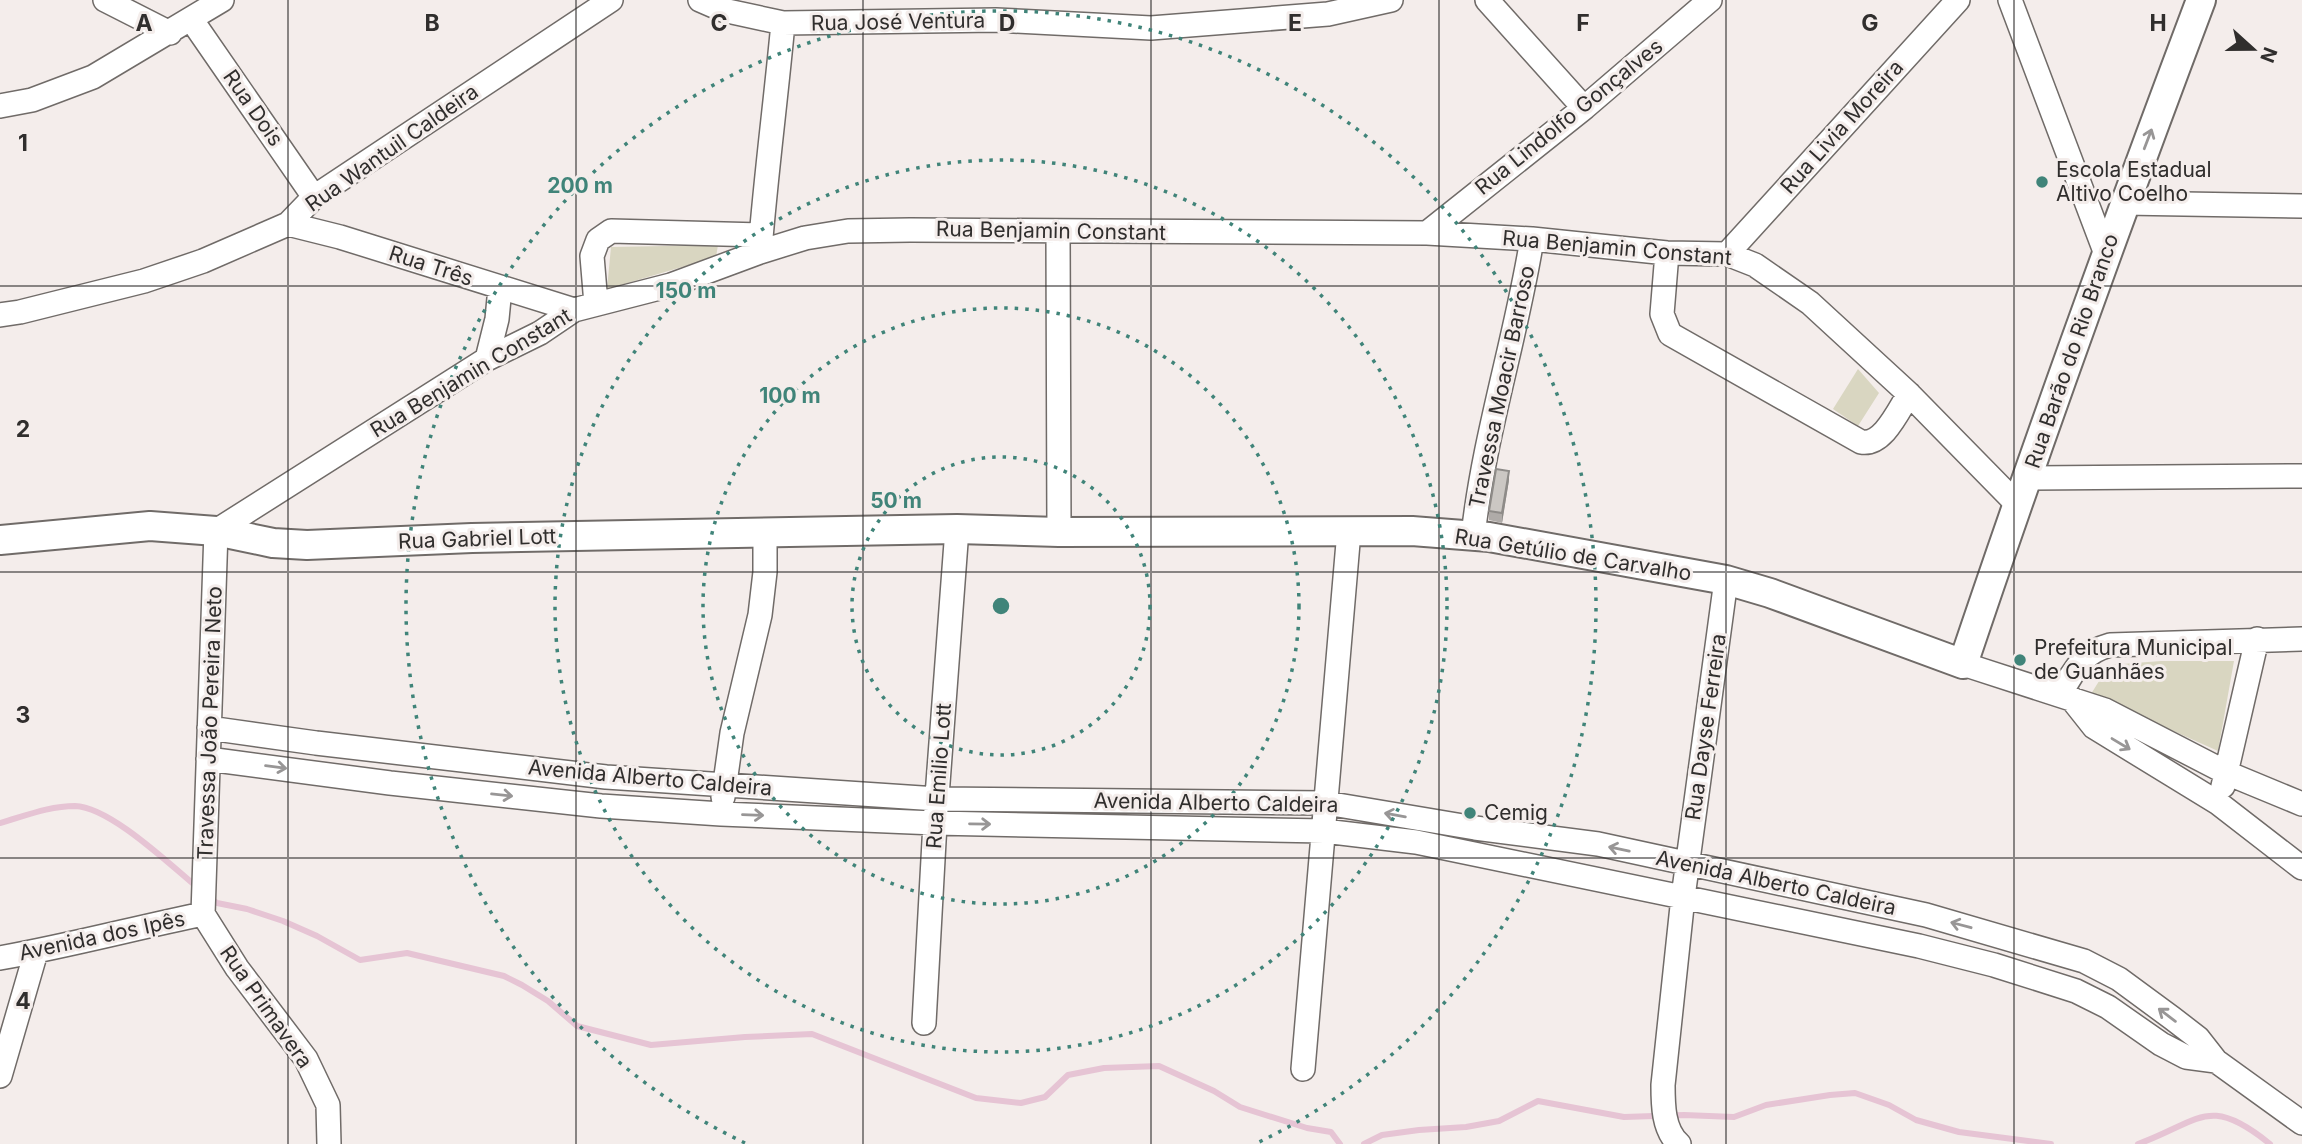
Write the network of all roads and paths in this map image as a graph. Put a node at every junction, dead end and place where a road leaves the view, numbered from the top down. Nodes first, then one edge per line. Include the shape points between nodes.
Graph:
1 (106, 0) edge
2 (222, 0) edge
3 (611, 0) edge
4 (700, 0) edge
5 (1391, 0) edge
6 (1487, 0) edge
7 (1710, 0) edge
8 (1958, 0) edge
9 (2010, 0) edge
10 (2201, 0) edge
11 (191, 19) junction
12 (783, 23) junction
13 (170, 33) junction
14 (0, 106) edge
15 (1584, 108) junction
16 (314, 197) junction
17 (2124, 203) junction
18 (2302, 206) edge
19 (288, 224) junction
20 (1058, 232) junction
21 (1427, 233) junction
22 (1531, 239) junction
23 (760, 244) junction
24 (1667, 253) junction
25 (1727, 254) junction
26 (2106, 254) junction
27 (500, 288) junction
28 (596, 304) junction
29 (573, 310) junction
30 (0, 315) edge
31 (487, 359) junction
32 (1909, 394) junction
33 (2302, 476) edge
34 (2027, 478) junction
35 (2017, 504) junction
36 (957, 530) junction
37 (216, 531) junction
38 (1349, 531) junction
39 (765, 532) junction
40 (1059, 532) junction
41 (1473, 536) junction
42 (0, 540) edge
43 (1726, 580) junction
44 (2257, 639) junction
45 (2302, 639) edge
46 (1963, 664) junction
47 (2066, 696) junction
48 (209, 728) junction
49 (208, 759) junction
50 (2228, 773) junction
51 (724, 784) junction
52 (937, 799) junction
53 (1326, 803) junction
54 (2218, 803) junction
55 (2302, 804) edge
56 (721, 814) junction
57 (935, 823) junction
58 (1324, 831) junction
59 (1688, 863) junction
60 (2302, 868) edge
61 (1683, 897) junction
62 (203, 911) junction
63 (1926, 915) junction
64 (1919, 946) junction
65 (36, 952) junction
66 (0, 958) edge
67 (924, 1023) dead end
68 (2216, 1061) junction
69 (1303, 1069) dead end
70 (0, 1076) edge
71 (2302, 1123) edge
72 (329, 1144) edge
73 (1679, 1144) edge

1 - 13 street
2 - 11 street
3 - 16 street, Rua Wantuil Caldeira
4 - 12 street, Rua José Ventura
5 - 12 street, Rua José Ventura via 1328,14 1151,28 996,20
6 - 15 street
7 - 15 street, Rua Lindolfo Gonçalves
8 - 25 street, Rua Livia Moreira
9 - 26 street
17 -> 10 street, Rua Barão do Rio Branco
11 - 13 street
11 - 16 street, Rua Dois
12 - 23 street
13 - 14 street via 93,77 32,100
15 - 21 street, Rua Lindolfo Gonçalves
16 - 19 street, Rua Wantuil Caldeira
17 - 18 street
17 - 26 street, Rua Barão do Rio Branco
19 - 27 street, Rua Três
19 - 30 street, Rua Wantuil Caldeira via 144,281
20 - 21 street, Rua Benjamin Constant
20 - 23 street, Rua Benjamin Constant via 848,232
20 - 40 street
21 - 22 street, Rua Benjamin Constant
22 - 24 street, Rua Benjamin Constant
22 - 41 street, Travessa Moacir Barroso
23 - 28 street, Rua Benjamin Constant via 671,285
23 - 28 street via 611,231 598,240 592,256
24 - 25 street, Rua Benjamin Constant
24 - 32 street via 1662,314 1670,334 1861,442 1879,438
25 - 32 street, Rua Benjamin Constant via 1755,265 1810,303
26 - 34 street, Rua Barão do Rio Branco
27 - 29 street, Rua Três
27 - 31 street
28 - 29 street, Rua Benjamin Constant
29 - 31 street, Rua Benjamin Constant
31 - 37 street, Rua Benjamin Constant
32 - 35 street, Rua Benjamin Constant
33 - 34 street
34 - 35 street, Rua Barão do Rio Branco
35 - 46 street, Rua Barão do Rio Branco
36 - 39 street, Rua Gabriel Lott
36 - 40 street, Rua Getúlio de Carvalho
36 - 52 street, Rua Emilio Lott
37 - 39 street, Rua Gabriel Lott via 307,545
37 - 42 street, Rua Gabriel Lott via 150,526
37 - 48 street, Travessa João Pereira Neto
38 - 40 street, Rua Getúlio de Carvalho
38 - 41 street, Rua Getúlio de Carvalho
38 - 53 street
39 - 51 street via 760,615
41 - 43 street, Rua Getúlio de Carvalho
43 - 46 street, Rua Getúlio de Carvalho
43 - 59 street, Rua Dayse Ferreira
44 - 45 street
44 - 47 street via 2095,649 2082,660
44 - 50 street
46 - 47 street
47 - 50 street via 2105,710
47 -> 54 street via 2094,727
48 - 49 street, Travessa João Pereira Neto
48 - 51 street, Avenida Alberto Caldeira via 606,777
49 -> 56 street, Avenida Alberto Caldeira via 574,803
49 - 62 street, Travessa João Pereira Neto
50 - 54 street
50 - 55 street
51 - 52 street, Avenida Alberto Caldeira
51 - 56 street
52 - 53 street, Avenida Alberto Caldeira
52 - 57 street, Rua Emilio Lott
53 - 58 street
59 -> 53 street, Avenida Alberto Caldeira via 1598,844
54 - 60 street
56 -> 57 street, Avenida Alberto Caldeira
57 -> 58 street, Avenida Alberto Caldeira
57 - 67 street, Rua Emilio Lott
58 - 61 street, Avenida Alberto Caldeira via 1416,842
58 - 69 street
59 - 61 street, Rua Dayse Ferreira
59 - 63 street, Avenida Alberto Caldeira
61 - 64 street, Avenida Alberto Caldeira
61 - 73 street, Rua Dayse Ferreira via 1663,1085 1665,1115
62 - 65 street, Avenida dos Ipês
62 - 72 street, Rua Primavera via 237,968 306,1059 328,1105
63 - 64 street
68 -> 63 street, Avenida Alberto Caldeira via 2198,1038 2172,1018 2119,979 2084,961
64 - 68 street, Avenida Alberto Caldeira via 2076,991 2186,1057
65 - 66 street, Avenida dos Ipês
65 - 70 street
68 - 71 street, Avenida Alberto Caldeira

